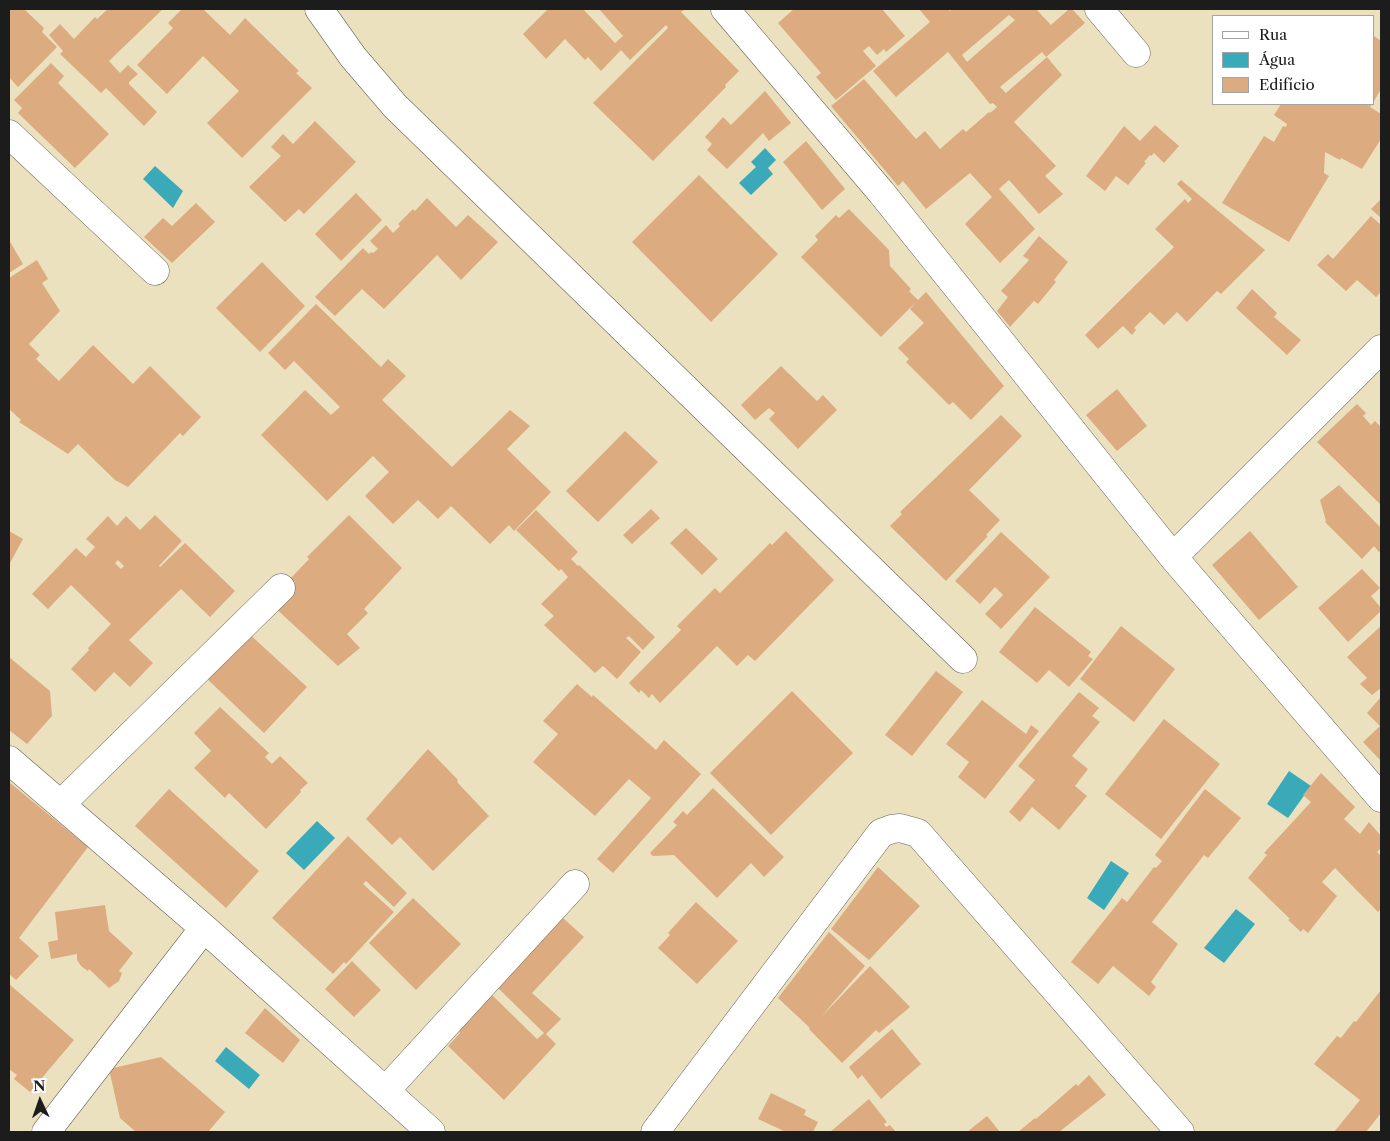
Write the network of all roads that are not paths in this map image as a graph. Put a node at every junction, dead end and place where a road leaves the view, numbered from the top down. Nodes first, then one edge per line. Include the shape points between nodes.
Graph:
1 (319, 9) edge
2 (726, 9) edge
3 (1099, 9) edge
4 (1136, 53) dead end
5 (9, 134) edge
6 (155, 270) dead end
7 (1381, 349) edge
8 (1173, 557) junction
9 (281, 588) dead end
10 (962, 659) dead end
11 (9, 760) edge
12 (1381, 798) edge
13 (61, 804) junction
14 (575, 884) dead end
15 (204, 928) junction
16 (386, 1090) junction
17 (46, 1132) edge
18 (431, 1132) edge
19 (655, 1132) edge
20 (1180, 1132) edge

1 - 10 street via 353,57 395,106
2 - 8 street via 880,192
3 - 4 street
5 - 6 street
7 - 8 street
8 - 12 street
9 - 13 street
11 - 13 street
13 - 15 street
14 - 16 street
15 - 16 street
15 - 17 street
16 - 18 street
19 - 20 street via 881,833 900,828 918,833

